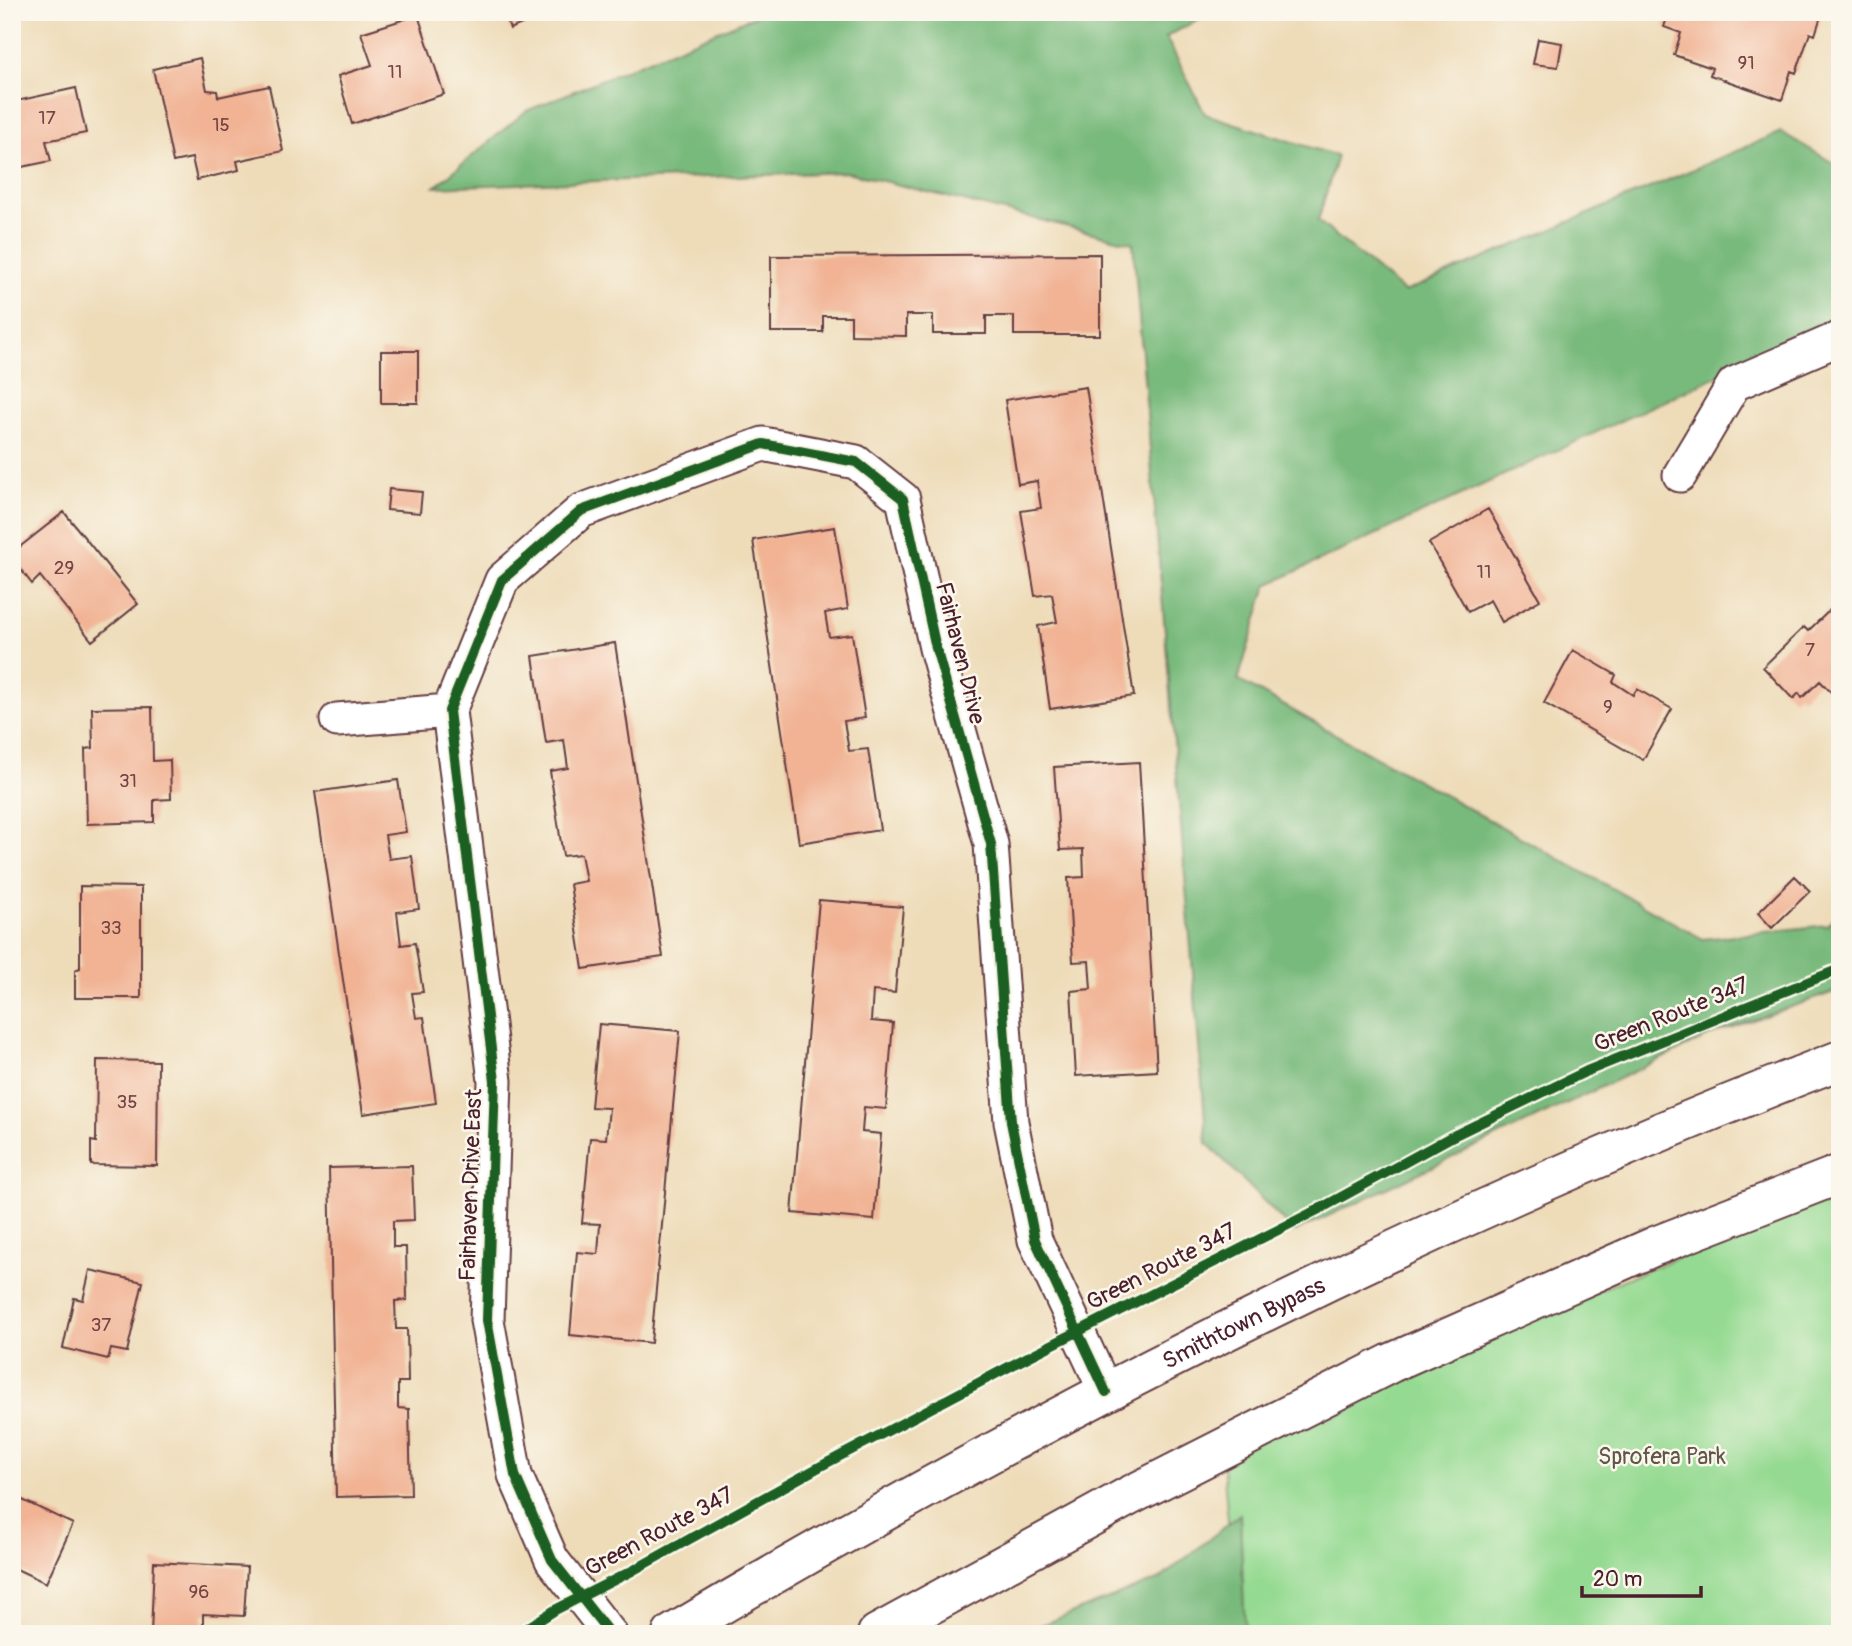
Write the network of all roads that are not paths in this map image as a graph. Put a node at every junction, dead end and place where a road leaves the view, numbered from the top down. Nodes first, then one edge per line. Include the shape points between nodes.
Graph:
1 (1840, 338) edge
2 (1680, 475) dead end
3 (449, 711) junction
4 (337, 720) dead end
5 (1840, 1060) edge
6 (1840, 1174) edge
7 (1106, 1392) junction
8 (610, 1634) edge
9 (672, 1634) edge
10 (877, 1634) edge

1 - 2 street via 1734,384
3 - 4 street
3 - 7 street, Fairhaven Drive via 502,580 581,511 763,444 856,463 903,499 936,648 991,844 1011,1122 1035,1240
3 - 8 street, Fairhaven Drive East via 495,1081 487,1321 515,1475 552,1560
5 - 7 highway, Smithtown Bypass via 1491,1205 1324,1282
6 - 10 highway via 1655,1246 1391,1363 1141,1490
7 - 9 highway, Smithtown Bypass

